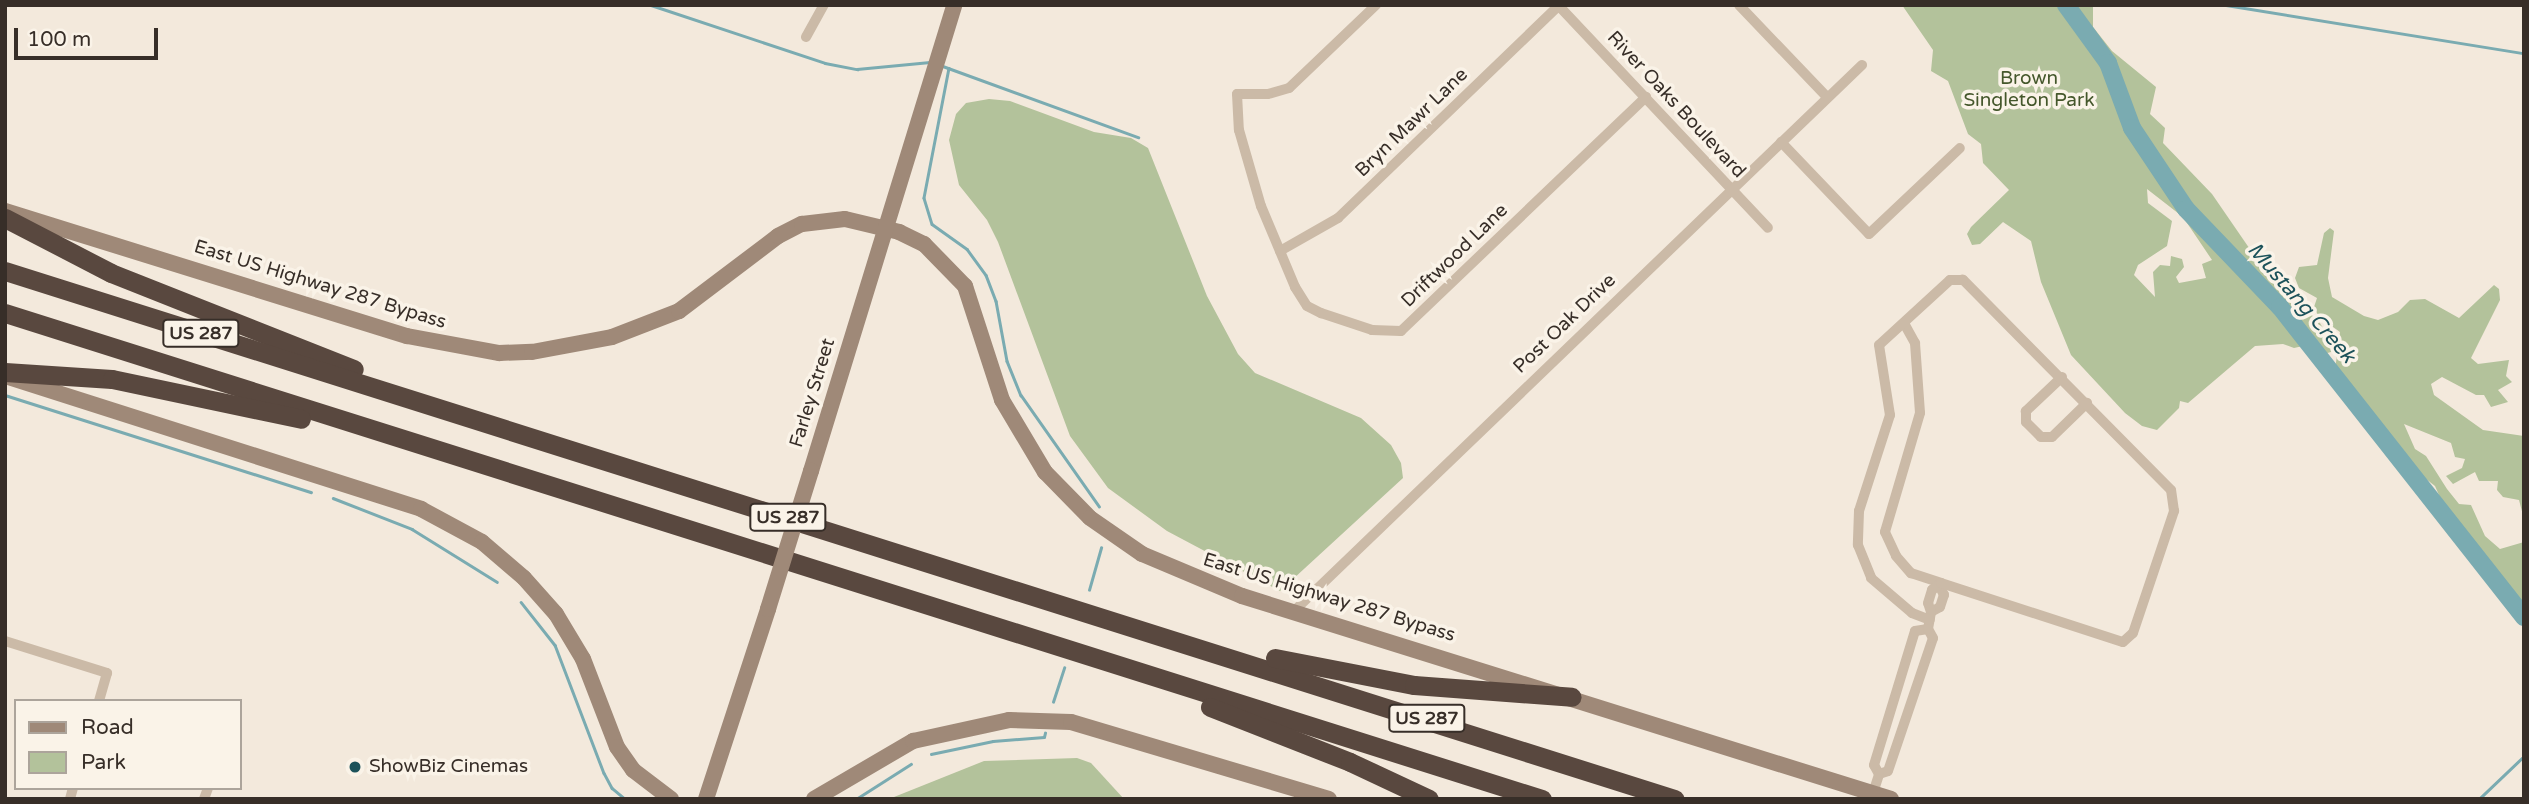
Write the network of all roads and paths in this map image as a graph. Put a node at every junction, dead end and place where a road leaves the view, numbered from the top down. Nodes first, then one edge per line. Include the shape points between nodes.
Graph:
1 (824, 5) edge
2 (954, 5) edge
3 (1376, 5) edge
4 (1558, 5) edge
5 (1745, 7) edge
6 (806, 37) dead end
7 (1862, 65) dead end
8 (1646, 97) junction
9 (1827, 97) junction
10 (1781, 142) junction
11 (1960, 148) dead end
12 (1731, 190) junction
13 (5, 211) edge
14 (5, 218) edge
15 (1768, 228) dead end
16 (883, 229) junction
17 (1280, 251) junction
18 (5, 271) edge
19 (5, 313) edge
20 (1905, 325) junction
21 (5, 374) edge
22 (2062, 377) junction
23 (397, 394) junction
24 (2087, 402) junction
25 (489, 467) junction
26 (1941, 585) junction
27 (1294, 611) junction
28 (1929, 620) junction
29 (1178, 640) junction
30 (5, 641) edge
31 (1118, 664) junction
32 (1572, 697) junction
33 (100, 699) edge
34 (1880, 774) junction
35 (1873, 793) junction
36 (709, 797) edge
37 (671, 799) edge
38 (814, 799) edge
39 (1329, 799) edge
40 (1429, 799) edge
41 (1542, 799) edge
42 (1675, 799) edge
43 (1891, 799) edge

1 - 6 street
2 - 16 main road, Farley Street
3 - 17 street, Driftwood Lane via 1289,88 1268,94 1237,94 1239,130
4 - 8 street, River Oaks Boulevard
4 - 17 street, Bryn Mawr Lane via 1338,218
5 - 9 street
7 - 9 street, Post Oak Drive
8 - 12 street, River Oaks Boulevard
8 - 17 street, Driftwood Lane via 1401,331 1372,330 1313,310 1295,287
9 - 10 street, Post Oak Drive
10 - 11 street via 1869,234
10 - 12 street, Post Oak Drive
12 - 15 street, River Oaks Boulevard
12 - 27 street, Post Oak Drive
13 - 16 main road, East US Highway 287 Bypass via 407,336 499,352 571,347 679,311 778,236 802,224 845,219
14 - 23 highway via 111,273 360,371
16 - 27 main road, East US Highway 287 Bypass via 923,244 965,286 1002,400 1045,472 1090,518 1142,554 1175,570
16 - 36 main road, Farley Street, bridge
18 - 23 highway, US 287
19 - 25 highway, US 287
20 - 22 street via 1950,280 1964,280
20 - 26 street via 1914,343 1920,413 1885,532 1896,556 1911,573
20 - 28 street via 1880,345 1890,415 1859,511 1858,545 1871,578 1912,613
21 - 25 highway via 112,379 319,423 468,468
21 - 37 main road via 421,509 482,541 556,614 583,659 617,747 633,770
22 - 24 street
22 - 24 street via 2026,411 2026,422 2041,437 2052,437
23 - 29 highway, US 287
24 - 26 street via 2171,490 2175,501 2133,633 2123,642 2111,640
25 - 31 highway, US 287
26 - 28 street via 1932,590
27 - 32 main road, East US Highway 287 Bypass
28 - 34 street via 1933,638 1888,771
28 - 34 street via 1916,631 1874,765
29 - 32 highway via 1414,685
29 - 42 highway, US 287
30 - 33 street via 107,673
31 - 40 highway via 1140,680 1350,761
31 - 41 highway, US 287
32 - 35 main road, East US Highway 287 Bypass
34 - 35 street
35 - 43 main road, East US Highway 287 Bypass
38 - 39 main road via 913,741 1009,720 1071,722

